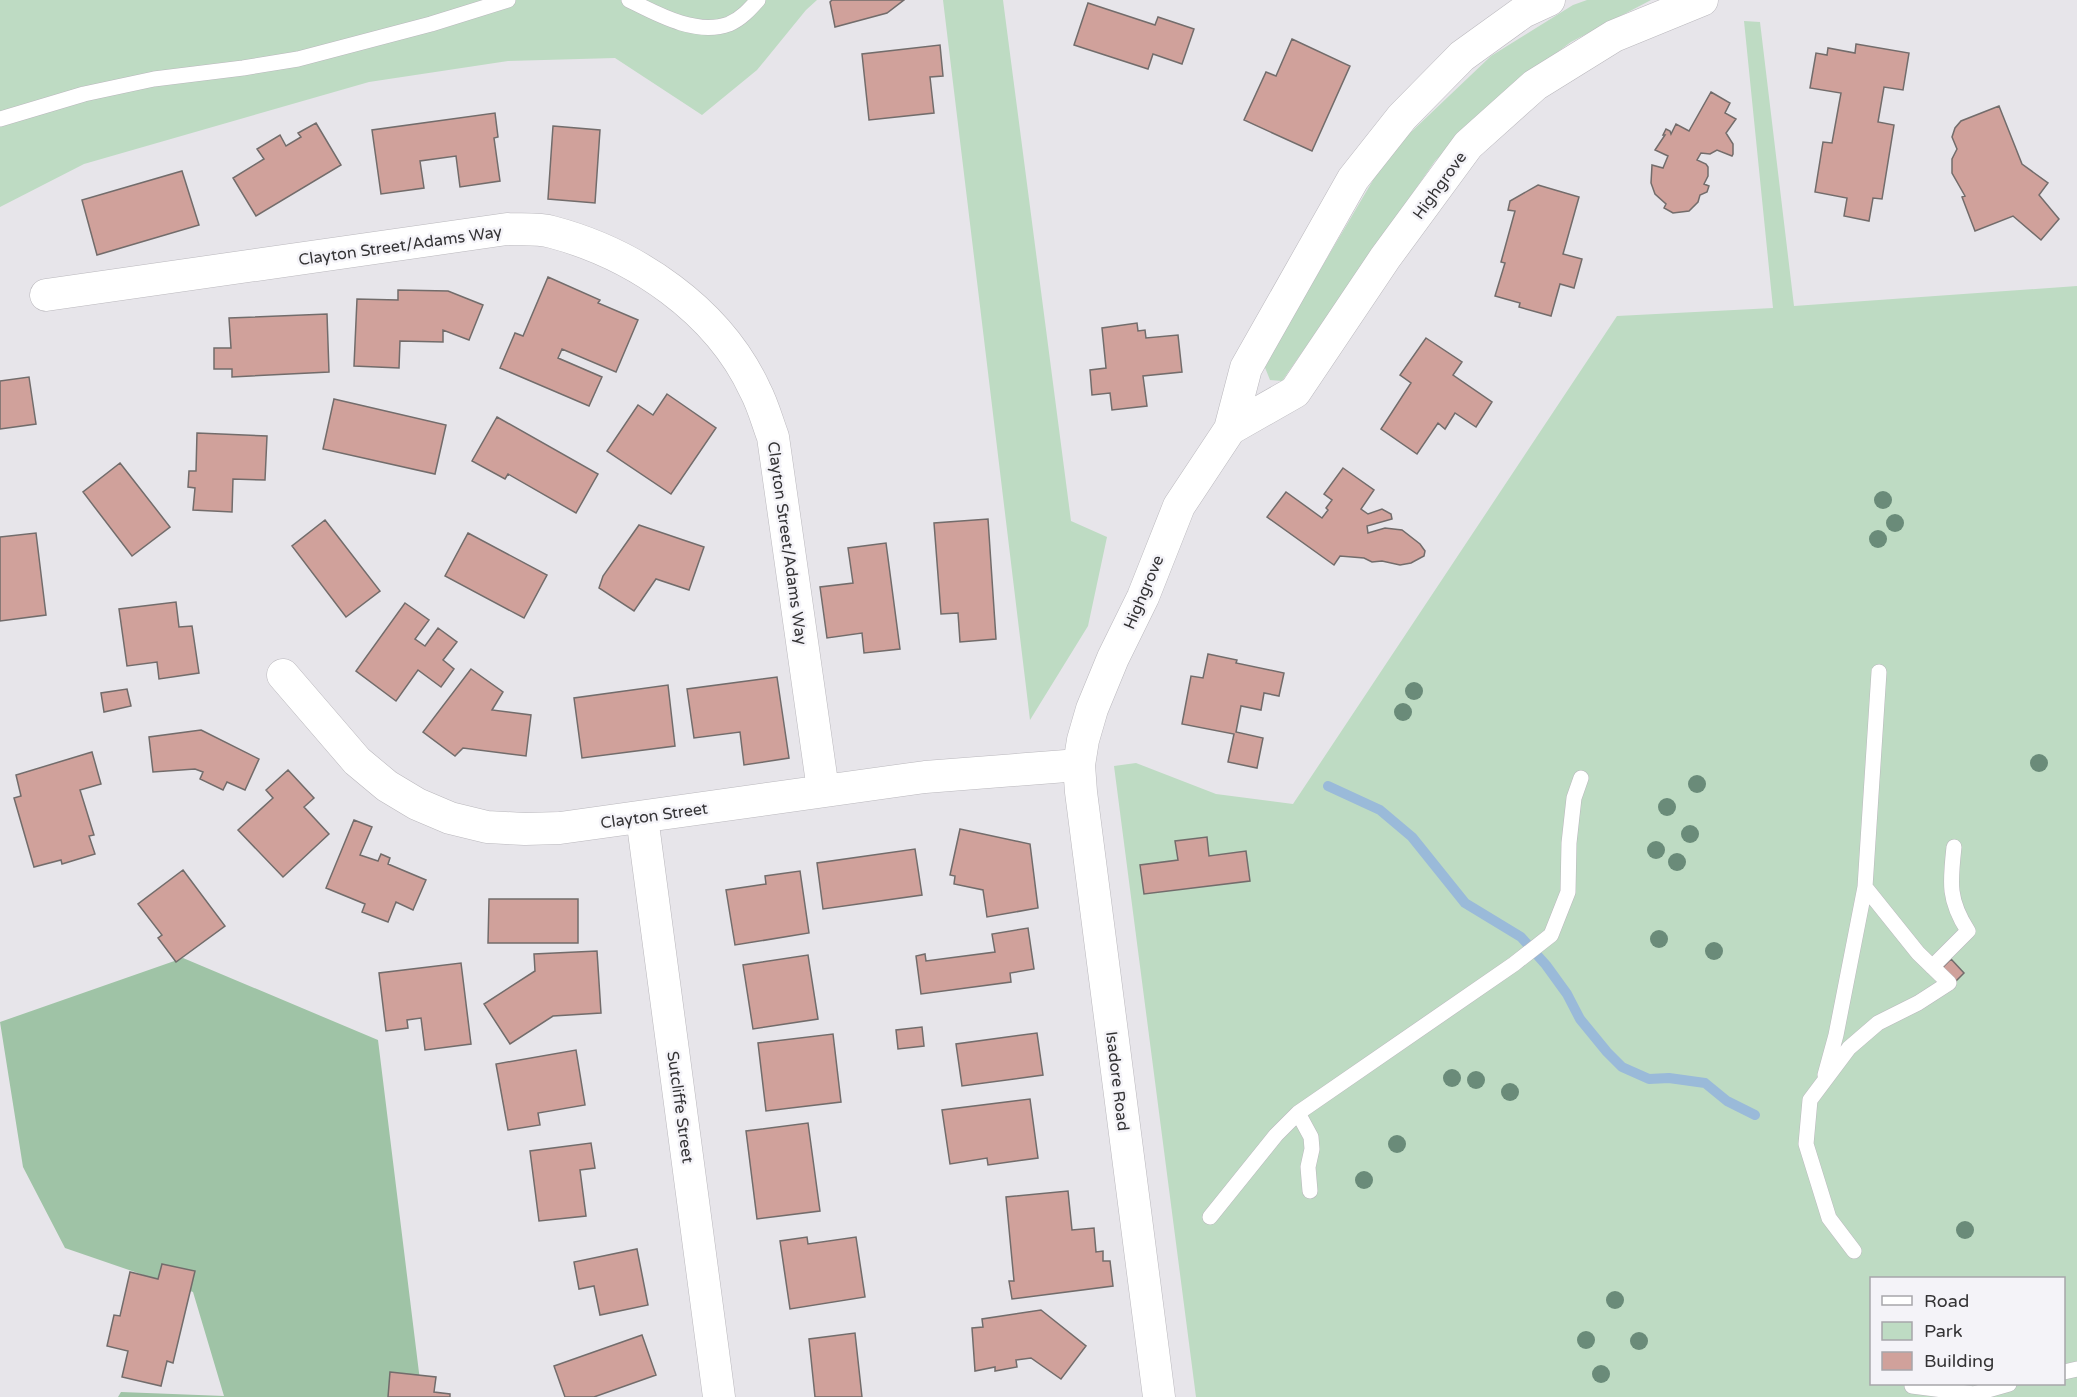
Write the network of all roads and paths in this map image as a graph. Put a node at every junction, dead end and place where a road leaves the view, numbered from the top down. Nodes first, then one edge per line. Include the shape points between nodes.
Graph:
1 (508, 0) edge
2 (629, 0) edge
3 (758, 0) edge
4 (1549, 0) edge
5 (1702, 0) edge
6 (0, 119) edge
7 (46, 295) dead end
8 (1230, 429) junction
9 (1879, 672) dead end
10 (283, 675) dead end
11 (1079, 765) junction
12 (1581, 778) dead end
13 (823, 790) junction
14 (642, 817) junction
15 (1954, 847) dead end
16 (1865, 887) junction
17 (1932, 967) junction
18 (1822, 1083) junction
19 (1298, 1113) junction
20 (1310, 1191) dead end
21 (1210, 1217) dead end
22 (1854, 1251) dead end
23 (2003, 1385) edge
24 (1912, 1386) dead end
25 (719, 1397) edge
26 (1159, 1397) edge

1 - 6 lane via 298,59 84,93
2 - 3 lane via 683,23 705,27 728,24 746,14
4 - 8 street, Highgrove via 1523,12 1462,56 1402,117 1353,179 1246,368
5 - 8 street, Highgrove via 1614,36 1535,85 1468,145 1385,258 1295,392
7 - 13 street, Clayton Street/Adams Way via 507,229 550,231 634,266 681,296 716,330 755,389 773,437
8 - 11 street, Highgrove via 1179,506 1092,709
9 - 16 lane
10 - 14 street, Clayton Street via 357,761 387,786 450,818 487,827 525,829
11 - 13 street, Clayton Street via 925,777
11 - 26 street, Isadore Road
12 - 19 lane via 1574,798 1568,892 1551,935
13 - 14 street, Clayton Street
14 - 25 street, Sutcliffe Street
15 - 17 lane via 1950,883 1956,913 1968,932
16 - 17 lane
16 - 18 lane via 1836,1035
17 - 18 lane via 1949,983 1878,1023 1849,1048
18 - 22 lane via 1810,1100 1806,1144 1829,1218
19 - 20 lane via 1311,1137
19 - 21 lane
23 - 24 lane via 1974,1394

